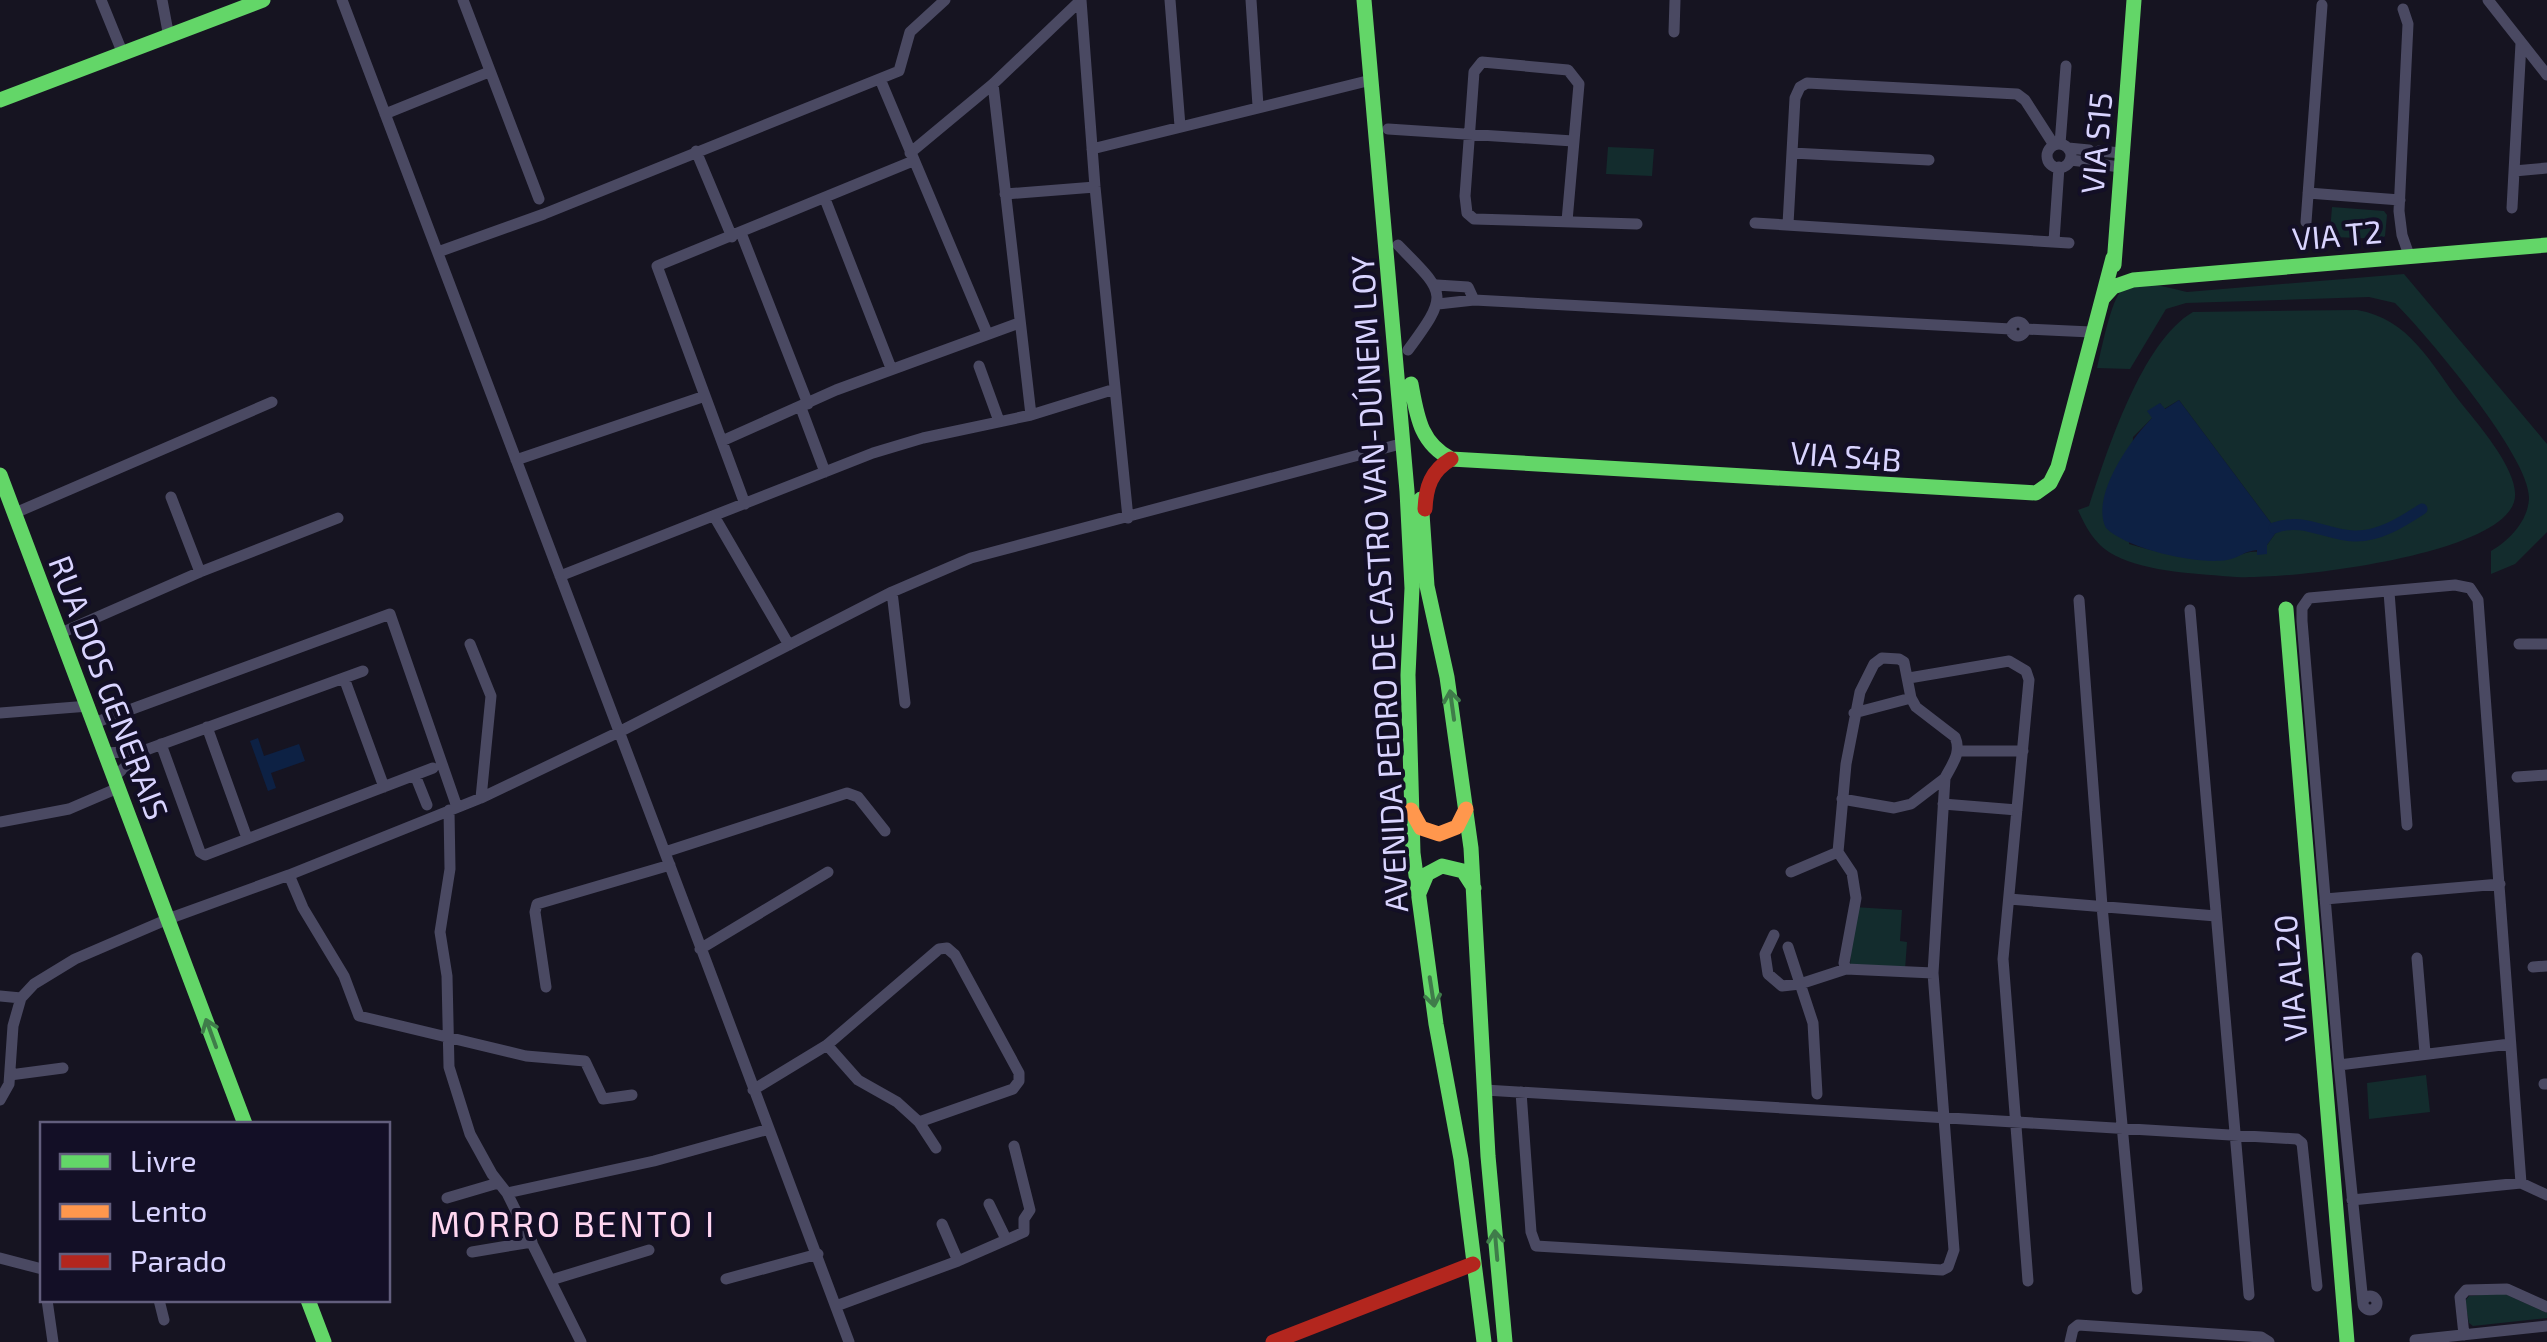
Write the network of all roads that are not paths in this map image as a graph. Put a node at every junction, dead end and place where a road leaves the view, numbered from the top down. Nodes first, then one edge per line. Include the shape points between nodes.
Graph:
1 (101, 0) edge
2 (162, 0) edge
3 (263, 0) edge
4 (342, 0) edge
5 (463, 0) edge
6 (945, 0) edge
7 (1081, 0) edge
8 (1170, 0) edge
9 (1251, 0) edge
10 (1364, 0) edge
11 (1377, 0) edge
12 (1676, 0) edge
13 (2134, 0) edge
14 (2488, 0) edge
15 (2322, 5) dead end
16 (223, 8) edge
17 (2403, 10) dead end
18 (1674, 32) dead end
19 (170, 37) junction
20 (2522, 44) junction
21 (122, 54) junction
22 (2066, 66) dead end
23 (488, 72) junction
24 (2547, 75) edge
25 (880, 80) junction
26 (1371, 80) junction
27 (994, 84) junction
28 (0, 100) edge
29 (1258, 106) junction
30 (385, 114) junction
31 (1180, 126) junction
32 (1388, 129) junction
33 (1469, 133) junction
34 (1573, 141) junction
35 (1092, 149) junction
36 (696, 151) junction
37 (1792, 153) junction
38 (2062, 153) junction
39 (911, 157) junction
40 (1929, 160) dead end
41 (2121, 160) junction
42 (2547, 168) edge
43 (2514, 171) junction
44 (1095, 187) junction
45 (1005, 194) junction
46 (2308, 194) junction
47 (539, 199) dead end
48 (825, 199) junction
49 (2400, 200) junction
50 (2512, 208) dead end
51 (1567, 221) junction
52 (2306, 222) dead end
53 (1754, 223) dead end
54 (1637, 224) dead end
55 (1788, 224) junction
56 (737, 235) junction
57 (2054, 241) junction
58 (2069, 242) dead end
59 (1398, 245) junction
60 (2547, 245) edge
61 (438, 252) junction
62 (2409, 255) junction
63 (2113, 258) junction
64 (2133, 280) junction
65 (1437, 285) junction
66 (1474, 300) junction
67 (1438, 304) junction
68 (2099, 306) junction
69 (1019, 323) junction
70 (2092, 332) junction
71 (987, 333) junction
72 (1408, 350) junction
73 (979, 366) dead end
74 (891, 368) junction
75 (1411, 384) junction
76 (1115, 389) junction
77 (705, 396) junction
78 (272, 402) dead end
79 (804, 406) junction
80 (1031, 415) junction
81 (999, 421) junction
82 (722, 440) junction
83 (1404, 443) junction
84 (1451, 459) junction
85 (516, 460) junction
86 (824, 472) junction
87 (0, 474) edge
88 (171, 496) dead end
89 (744, 504) junction
90 (15, 513) junction
91 (714, 516) junction
92 (338, 518) dead end
93 (1128, 518) junction
94 (1424, 530) junction
95 (200, 572) junction
96 (560, 576) junction
97 (892, 592) junction
98 (2389, 592) junction
99 (2079, 600) dead end
100 (2286, 609) dead end
101 (2190, 610) dead end
102 (60, 633) junction
103 (470, 644) dead end
104 (2520, 644) dead end
105 (2547, 644) edge
106 (789, 645) junction
107 (364, 670) dead end
108 (344, 678) junction
109 (1909, 678) junction
110 (1911, 698) junction
111 (906, 703) dead end
112 (88, 706) junction
113 (1854, 713) junction
114 (0, 714) edge
115 (94, 723) junction
116 (207, 727) junction
117 (621, 731) junction
118 (161, 744) junction
119 (1959, 750) junction
120 (2023, 751) junction
121 (105, 753) junction
122 (137, 754) junction
123 (432, 768) dead end
124 (415, 775) junction
125 (2547, 775) edge
126 (2517, 777) dead end
127 (1945, 778) junction
128 (116, 782) junction
129 (384, 786) junction
130 (480, 798) junction
131 (1842, 799) junction
132 (1466, 802) junction
133 (1944, 804) junction
134 (427, 805) dead end
135 (453, 808) junction
136 (1410, 808) junction
137 (2017, 810) junction
138 (0, 822) edge
139 (2408, 825) dead end
140 (884, 831) dead end
141 (247, 838) junction
142 (1838, 852) junction
143 (667, 858) junction
144 (828, 872) dead end
145 (1790, 872) dead end
146 (288, 876) junction
147 (2500, 884) junction
148 (1474, 890) junction
149 (1419, 896) junction
150 (2325, 898) junction
151 (2008, 899) junction
152 (2102, 906) junction
153 (2216, 916) junction
154 (168, 919) junction
155 (1774, 935) dead end
156 (1788, 948) dead end
157 (700, 949) junction
158 (2417, 958) dead end
159 (1846, 968) junction
160 (1934, 973) junction
161 (1800, 984) junction
162 (546, 987) dead end
163 (0, 996) edge
164 (21, 998) junction
165 (448, 1036) junction
166 (2510, 1044) junction
167 (827, 1045) junction
168 (2426, 1054) junction
169 (2339, 1065) junction
170 (63, 1068) dead end
171 (10, 1075) junction
172 (753, 1090) junction
173 (1486, 1090) junction
174 (1521, 1092) junction
175 (1817, 1094) dead end
176 (632, 1095) dead end
177 (0, 1100) edge
178 (1944, 1119) junction
179 (244, 1122) edge
180 (919, 1122) junction
181 (2014, 1124) junction
182 (2122, 1127) junction
183 (769, 1130) junction
184 (2233, 1134) junction
185 (1014, 1146) dead end
186 (936, 1148) dead end
187 (2520, 1183) junction
188 (503, 1188) junction
189 (2547, 1196) edge
190 (447, 1198) dead end
191 (2352, 1200) junction
192 (989, 1204) dead end
193 (942, 1224) dead end
194 (1006, 1239) junction
195 (532, 1242) junction
196 (649, 1250) dead end
197 (472, 1252) dead end
198 (818, 1254) junction
199 (0, 1258) edge
200 (958, 1261) junction
201 (1473, 1264) junction
202 (40, 1268) edge
203 (726, 1279) dead end
204 (551, 1280) junction
205 (2028, 1281) dead end
206 (2317, 1286) dead end
207 (2136, 1290) dead end
208 (2249, 1295) dead end
209 (2364, 1295) dead end
210 (47, 1302) edge
211 (160, 1302) edge
212 (309, 1302) edge
213 (836, 1306) junction
214 (2547, 1307) edge
215 (164, 1320) dead end
216 (2547, 1326) edge
217 (2464, 1335) junction
218 (2113, 1336) edge
219 (2191, 1338) edge
220 (2415, 1340) edge
221 (52, 1342) edge
222 (324, 1342) edge
223 (581, 1342) edge
224 (849, 1342) edge
225 (1273, 1342) edge
226 (1484, 1342) edge
227 (1504, 1342) edge
228 (2070, 1342) edge
229 (2269, 1342) edge
230 (2347, 1342) edge

1 - 21 street
2 - 19 street
3 - 16 main road
4 - 30 street
5 - 23 street
6 - 25 street via 910,32 899,71
7 - 27 street
7 - 35 street
8 - 31 street
9 - 29 street
10 - 26 main road, AVENIDA PEDRO DE CASTRO VAN-DÚNEM LOY
11 - 32 main road, AVENIDA PEDRO DE CASTRO VAN-DÚNEM LOY
12 - 18 street
13 - 41 main road, VIA S15
14 - 20 street
15 - 46 street
16 - 19 main road
17 - 49 street via 2408,24
19 - 21 main road
20 - 24 street
20 - 43 street
21 - 28 main road
22 - 38 street
23 - 30 street
23 - 47 street
25 - 36 street
25 - 39 street
26 - 29 street
26 - 83 main road, AVENIDA PEDRO DE CASTRO VAN-DÚNEM LOY
27 - 39 street
27 - 45 street
29 - 31 street
30 - 61 street
31 - 35 street
32 - 33 street
32 - 59 main road, AVENIDA PEDRO DE CASTRO VAN-DÚNEM LOY
33 - 34 street
33 - 34 street via 1474,72 1490,62 1575,76
33 - 51 street via 1464,206 1474,219
34 - 51 street
35 - 44 street
36 - 56 street
36 - 61 street
37 - 38 street via 1796,94 1811,82 2017,94
37 - 40 street
37 - 55 street
38 - 41 street
38 - 57 street
39 - 48 street
39 - 71 street
41 - 63 main road, VIA S15
42 - 43 street
43 - 50 street
44 - 45 street
44 - 76 street
45 - 69 street
46 - 49 street
46 - 52 street
48 - 56 street
48 - 74 street
49 - 62 street
51 - 54 street
53 - 55 street
55 - 57 street
56 - 77 street via 657,267
56 - 79 street
57 - 58 street
59 - 65 street
59 - 72 main road, AVENIDA PEDRO DE CASTRO VAN-DÚNEM LOY
60 - 62 main road, VIA T2
61 - 85 street
62 - 64 main road, VIA T2
63 - 64 main road via 2120,276
63 - 68 main road, VIA S4B
64 - 68 main road via 2113,287
65 - 66 street via 1468,287
65 - 67 street
66 - 67 street
66 - 70 street via 2011,328 2018,322 2025,330
67 - 72 street
68 - 70 main road, VIA S4B
69 - 71 street
69 - 80 street
70 - 84 main road, VIA S4B via 2058,466 2036,493
71 - 74 street
72 - 75 main road, AVENIDA PEDRO DE CASTRO VAN-DÚNEM LOY
73 - 81 street
74 - 79 street
75 - 84 main road via 1426,445
75 - 94 main road, AVENIDA PEDRO DE CASTRO VAN-DÚNEM LOY
76 - 80 street
76 - 93 street
77 - 82 street
77 - 85 street
78 - 90 street
79 - 82 street
79 - 86 street
80 - 81 street
81 - 86 street via 907,442
82 - 89 street
83 - 93 street
83 - 136 main road, AVENIDA PEDRO DE CASTRO VAN-DÚNEM LOY via 1412,588
84 - 94 main road via 1429,478
85 - 96 street
86 - 89 street
87 - 90 main road, RUA DOS GENERAIS
88 - 95 street
89 - 91 street
90 - 102 main road, RUA DOS GENERAIS
91 - 96 street
91 - 106 street
92 - 95 street
93 - 97 street via 971,558
132 -> 94 main road, AVENIDA PEDRO DE CASTRO VAN-DÚNEM LOY
95 - 102 street
96 - 117 street
97 - 106 street
97 - 111 street
98 - 139 street
98 - 147 street via 2464,585 2478,600
98 - 150 street via 2318,596 2302,608
99 - 152 street
100 - 230 main road, VIA AL20
101 - 153 street
102 - 112 main road, RUA DOS GENERAIS
103 - 130 street via 491,694
104 - 105 street
106 - 117 street
107 - 108 street
108 - 116 street
108 - 129 street
109 - 110 street
109 - 113 street via 1904,662 1882,658 1867,676
109 - 120 street via 2009,660 2020,664 2029,680
110 - 113 street
110 - 119 street via 1956,738
112 - 114 street
112 - 115 main road, RUA DOS GENERAIS
113 - 131 street
115 - 121 main road, RUA DOS GENERAIS
115 - 135 street via 390,614
116 - 118 street
116 - 141 street
117 - 130 street
117 - 143 street
118 - 122 street
118 - 141 street via 202,854
119 - 120 street
119 - 127 street
120 - 137 street
121 - 122 street
121 - 128 main road, RUA DOS GENERAIS
122 - 128 street
123 - 124 street
124 - 129 street
124 - 134 street
125 - 126 street
127 - 131 street via 1911,804 1894,808
127 - 133 street
128 - 138 street via 69,809
128 - 154 main road, RUA DOS GENERAIS
129 - 141 street
130 - 135 street
131 - 142 street
132 - 136 main road via 1460,824 1439,834 1418,825
132 - 148 main road, AVENIDA PEDRO DE CASTRO VAN-DÚNEM LOY
133 - 137 street
133 - 160 street
135 - 146 street
135 - 165 street via 440,932
136 - 149 main road, AVENIDA PEDRO DE CASTRO VAN-DÚNEM LOY
137 - 151 street
140 - 143 street via 858,796 847,793
142 - 145 street
142 - 159 street via 1856,885
143 - 157 street
143 - 162 street via 537,904
144 - 157 street
146 - 154 street
146 - 165 street via 359,1016
147 - 150 street
147 - 166 street
148 - 149 main road via 1463,871 1442,866 1426,874
148 - 173 main road, AVENIDA PEDRO DE CASTRO VAN-DÚNEM LOY
149 -> 201 main road, AVENIDA PEDRO DE CASTRO VAN-DÚNEM LOY
150 - 169 street
151 - 152 street
151 - 181 street via 2003,959
152 - 153 street
152 - 182 street
153 - 184 street
154 - 164 street via 75,958
179 -> 154 main road, RUA DOS GENERAIS
155 - 161 street via 1765,954 1768,974 1782,986
156 - 161 street
157 - 172 street
158 - 168 street
159 - 160 street
159 - 161 street
160 - 178 street
161 - 175 street via 1813,1022
163 - 164 street
164 - 171 street
165 - 176 street via 526,1056 585,1062 602,1099
165 - 188 street via 452,1086 470,1134
166 - 168 street
166 - 187 street
167 - 172 street
167 - 180 street via 858,1080
167 - 180 street via 939,948 952,950 1020,1082
168 - 169 street
169 - 191 street
170 - 171 street
171 - 177 street
172 - 183 street
173 - 174 street
227 -> 173 main road, AVENIDA PEDRO DE CASTRO VAN-DÚNEM LOY
174 - 178 street
174 - 178 street via 1536,1246 1942,1270 1954,1250
178 - 181 street
180 - 186 street
181 - 182 street
181 - 205 street
182 - 184 street
182 - 207 street
183 - 188 street
183 - 198 street
184 - 206 street via 2301,1140
184 - 208 street
185 - 194 street via 1030,1210 1024,1232
187 - 189 street
187 - 191 street
188 - 190 street
188 - 195 street
191 - 209 street
192 - 194 street
193 - 200 street
194 - 200 street
195 - 197 street
195 - 204 street
196 - 204 street
198 - 203 street
198 - 213 street
199 - 202 street
200 - 213 street
201 - 225 main road
201 - 226 main road, AVENIDA PEDRO DE CASTRO VAN-DÚNEM LOY
204 - 223 street
210 - 221 street
211 - 215 street
212 - 222 main road
213 - 224 street
214 - 217 street via 2507,1289 2468,1290 2460,1297
216 - 217 street
217 - 220 street
218 - 219 street
218 - 228 street via 2078,1325
219 - 229 street

